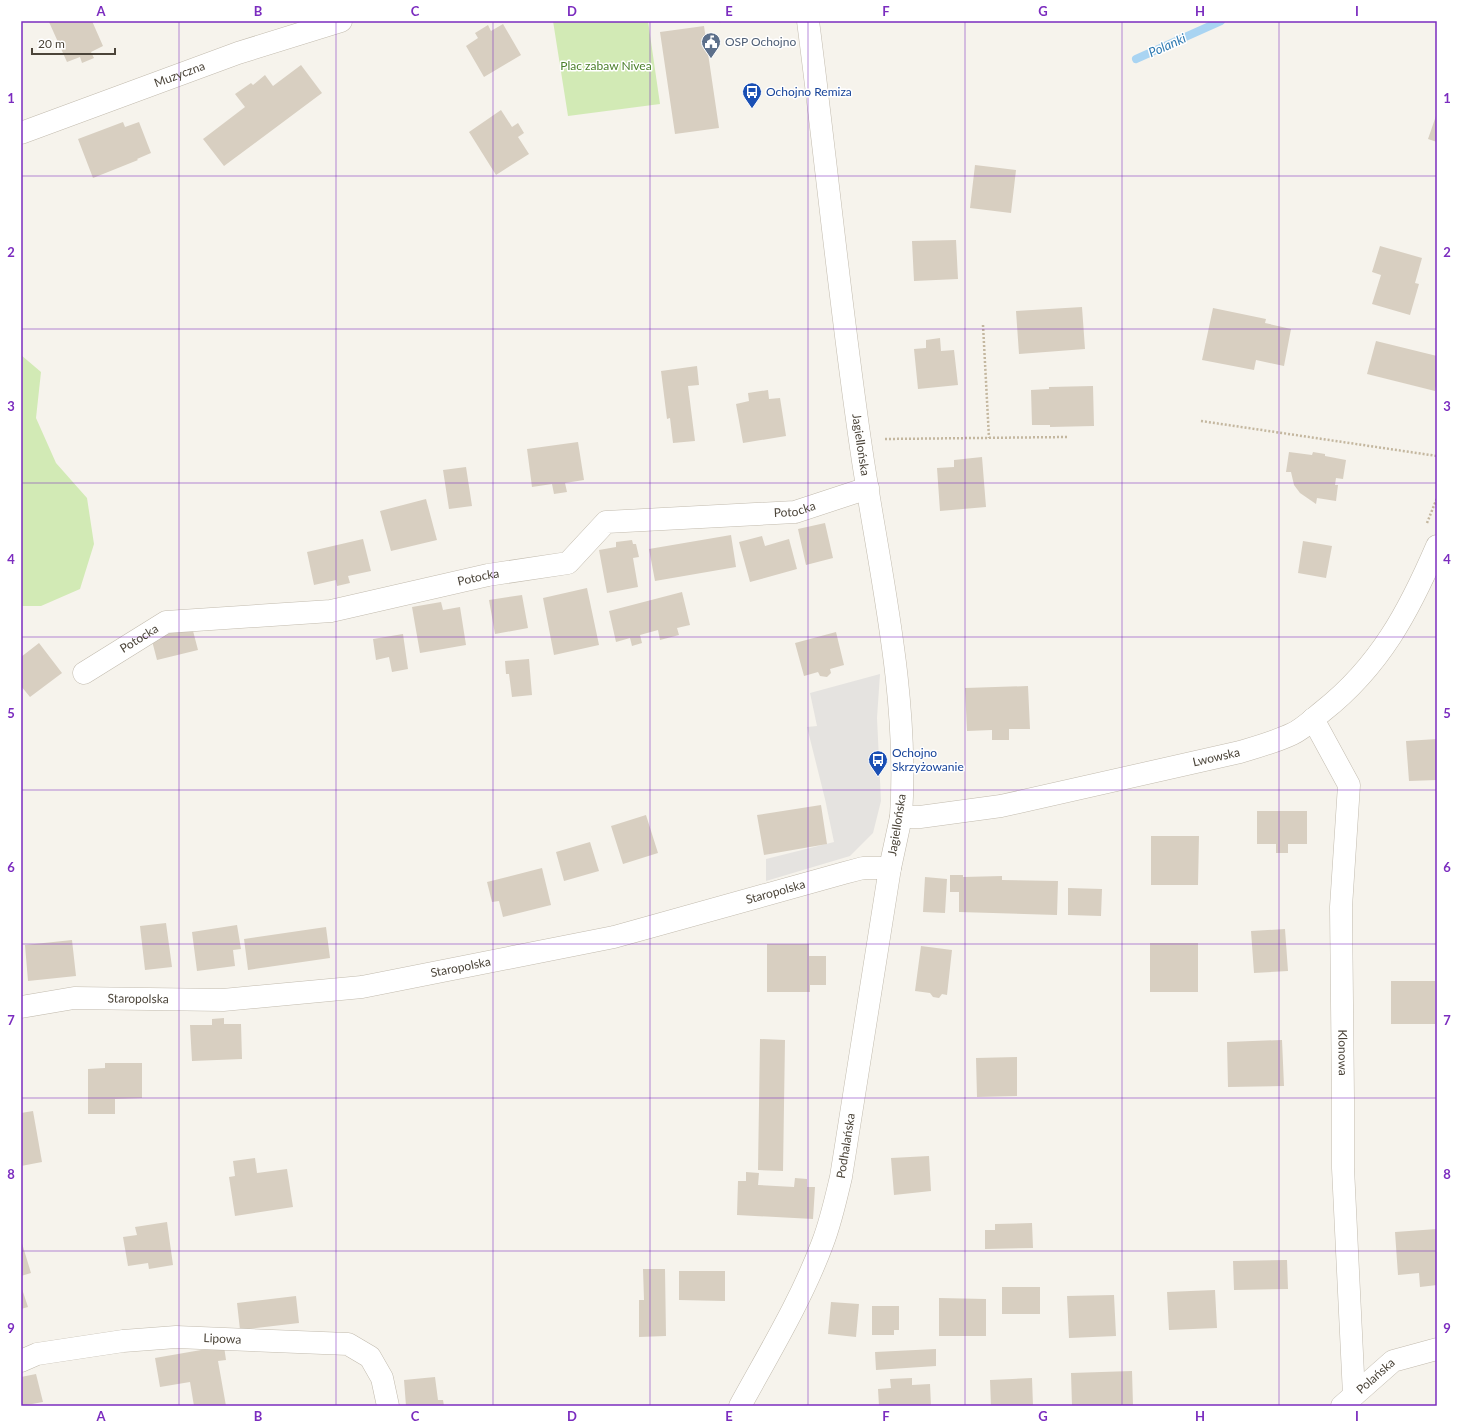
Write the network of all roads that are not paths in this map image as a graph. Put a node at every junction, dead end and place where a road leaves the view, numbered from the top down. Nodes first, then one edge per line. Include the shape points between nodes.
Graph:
1 (341, 21) edge
2 (808, 21) edge
3 (21, 133) edge
4 (868, 488) junction
5 (1437, 546) edge
6 (84, 673) dead end
7 (1313, 719) junction
8 (901, 817) junction
9 (890, 868) junction
10 (21, 1007) edge
11 (1437, 1349) edge
12 (21, 1361) edge
13 (1348, 1400) edge
14 (388, 1406) edge
15 (740, 1406) edge

1 - 3 street, Muzyczna via 238,53
2 - 4 street, Jagiellońska
4 - 6 street, Potocka via 795,512 606,522 568,563 488,575 331,610 166,622
4 - 8 street, Jagiellońska via 900,699 903,786
5 - 7 street, Lwowska via 1423,579 1395,631 1365,672 1340,698
7 - 8 street, Lwowska via 1293,734 1240,752 1001,806 920,817
7 - 13 street, Klonowa via 1349,785 1341,907
8 - 9 street, Jagiellońska
9 - 10 street, Staropolska via 863,868 614,937 362,987 223,1000 74,998
9 - 15 street, Podhalańska via 841,1177 824,1241 811,1271
11 - 13 street, Polańska via 1393,1361
12 - 14 street, Lipowa via 37,1354 123,1341 176,1337 348,1344 370,1357 382,1378

